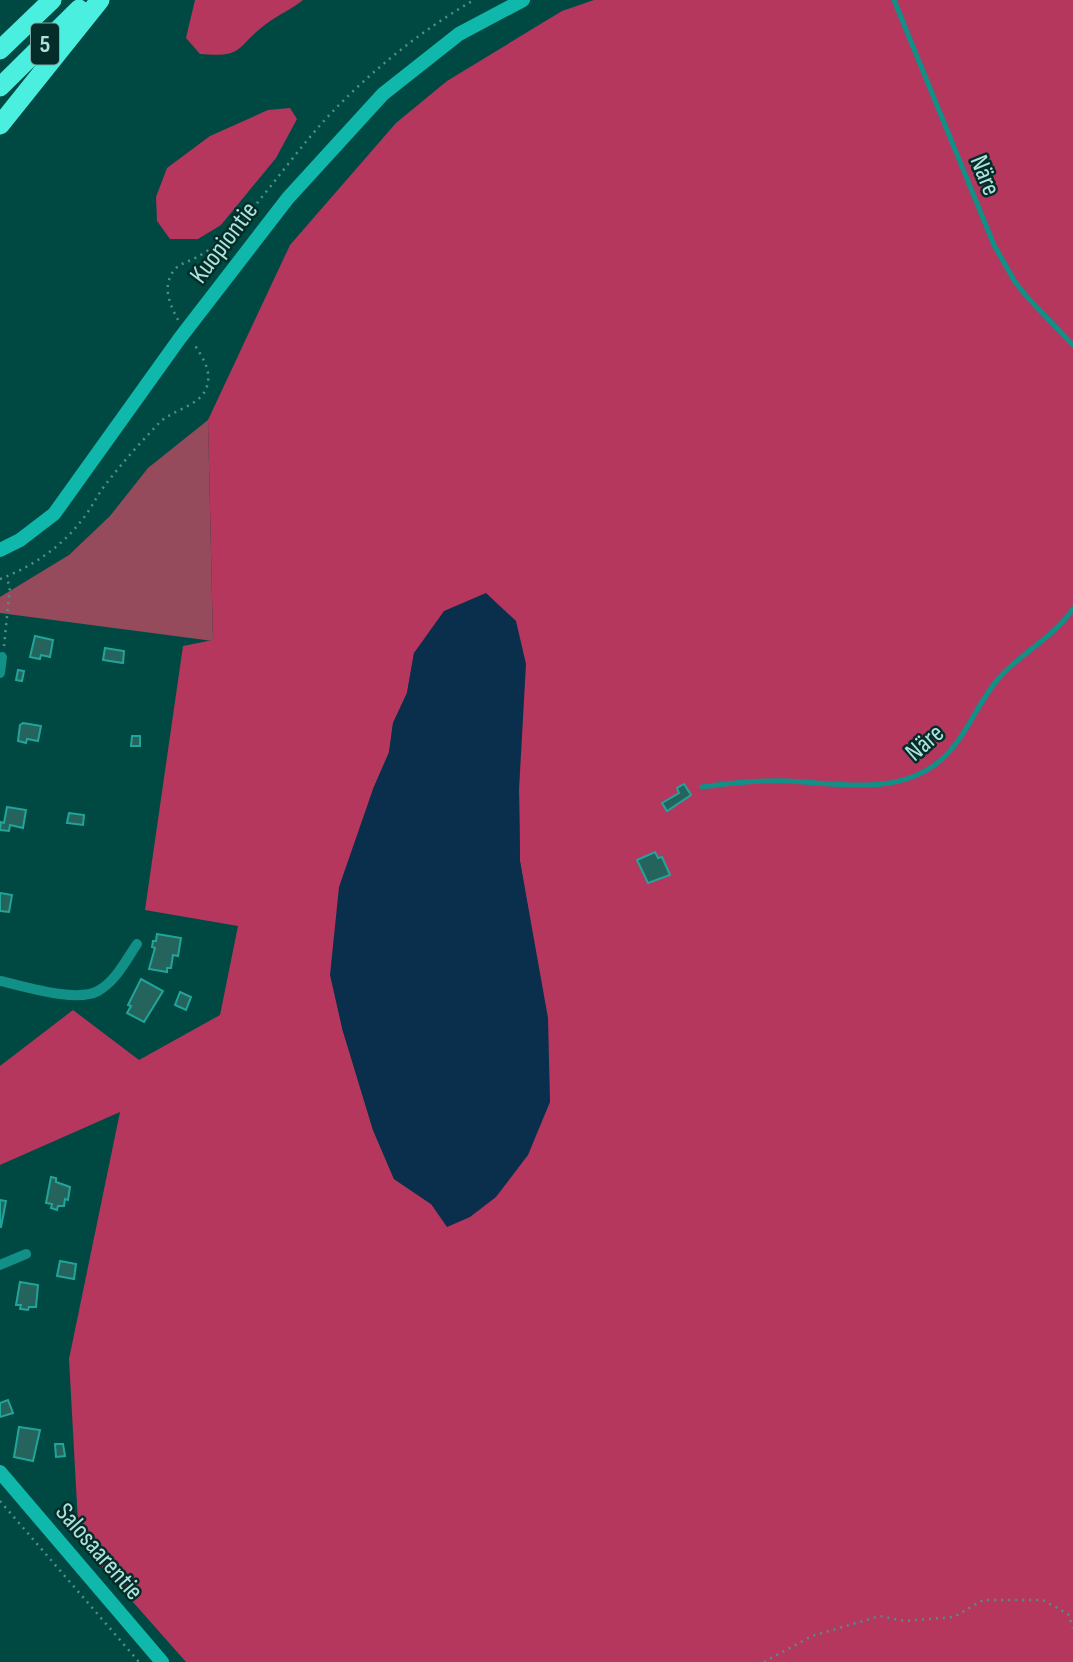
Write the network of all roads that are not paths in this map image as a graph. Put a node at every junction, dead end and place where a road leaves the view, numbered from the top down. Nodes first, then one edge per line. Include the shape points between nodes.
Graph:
1 (43, 0) edge
2 (52, 0) edge
3 (89, 0) edge
4 (100, 0) edge
5 (523, 0) edge
6 (894, 0) edge
7 (0, 33) edge
8 (0, 50) edge
9 (0, 87) edge
10 (0, 125) edge
11 (1073, 345) edge
12 (0, 550) edge
13 (1073, 609) edge
14 (2, 657) road end
15 (0, 673) edge
16 (702, 787) dead end
17 (137, 944) dead end
18 (0, 981) edge
19 (26, 1254) dead end
20 (0, 1265) edge
21 (0, 1472) edge
22 (162, 1662) edge

1 - 7 highway
2 - 8 highway, 5
3 - 9 highway, 5
4 - 10 highway
5 - 12 street, Kuopiontie via 459,34 383,94 288,198 54,514
6 - 11 lane, Näre via 994,246 1015,282
13 - 16 lane, Näre via 999,678 949,752 913,778 861,785 768,781
14 - 15 street
17 - 18 street via 118,972 96,992 57,993
19 - 20 street
21 - 22 street, Salosaarentie

